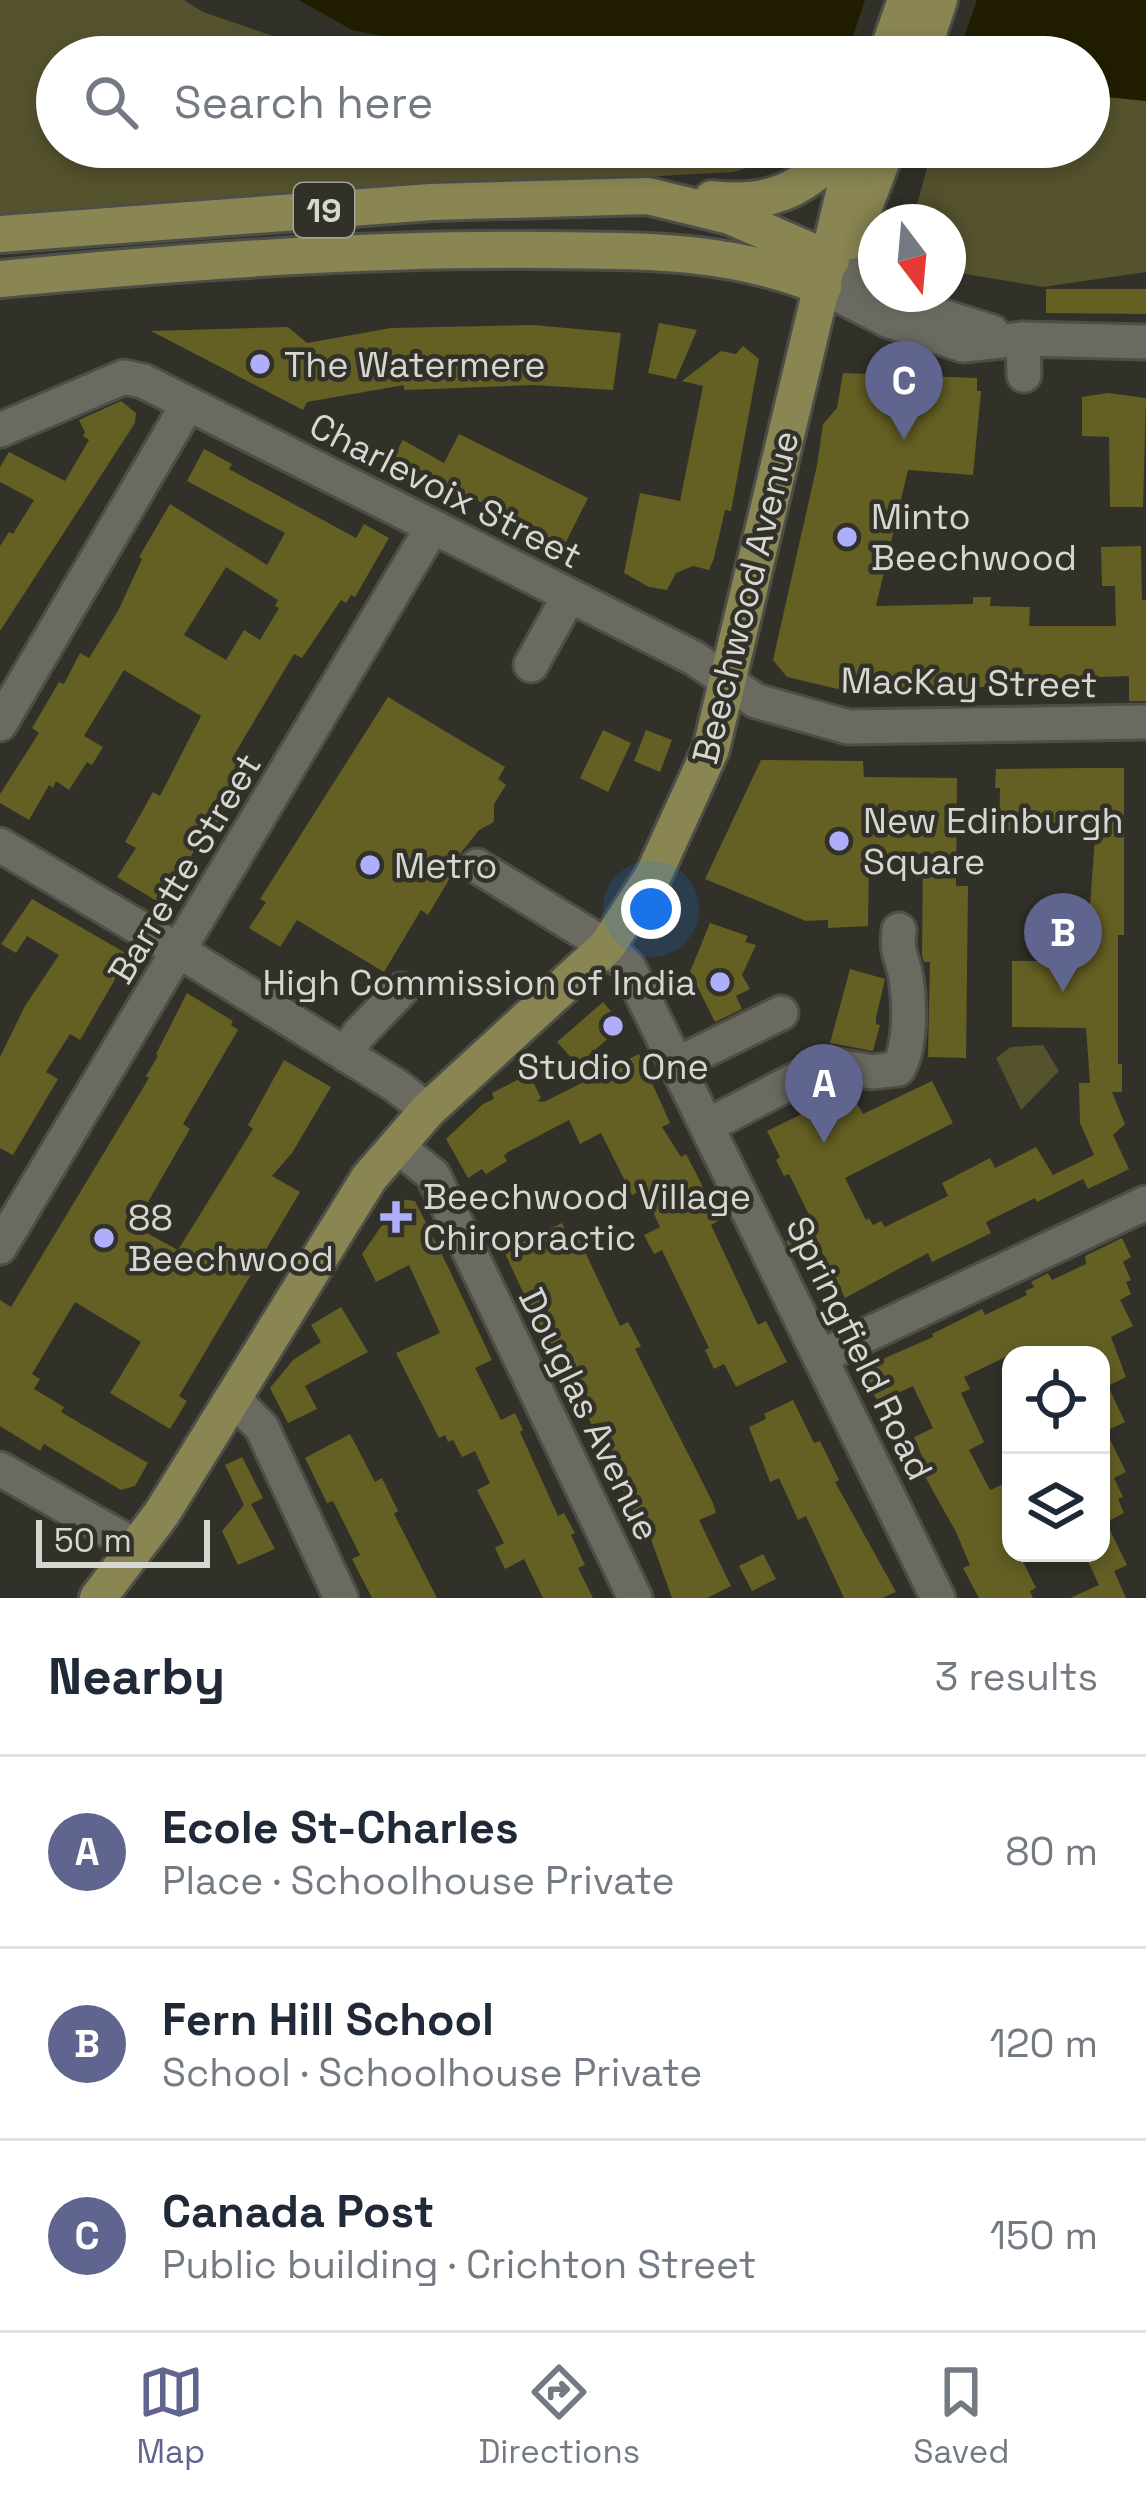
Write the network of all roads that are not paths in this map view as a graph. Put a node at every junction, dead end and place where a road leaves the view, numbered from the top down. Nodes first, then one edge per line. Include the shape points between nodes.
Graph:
1 (906, 0) edge
2 (939, 0) edge
3 (893, 36) edge
4 (927, 36) edge
5 (821, 168) edge
6 (850, 168) edge
7 (879, 168) edge
8 (648, 196) junction
9 (0, 234) edge
10 (827, 274) junction
11 (0, 279) edge
12 (858, 280) edge
13 (935, 312) edge
14 (1023, 340) junction
15 (1146, 342) edge
16 (1024, 375) dead end
17 (188, 404) junction
18 (0, 430) edge
19 (432, 528) junction
20 (569, 596) junction
21 (531, 665) dead end
22 (728, 682) junction
23 (1146, 722) edge
24 (0, 724) edge
25 (0, 845) edge
26 (477, 866) dead end
27 (899, 930) dead end
28 (607, 946) junction
29 (180, 951) junction
30 (401, 990) dead end
31 (781, 1013) dead end
32 (346, 1055) junction
33 (677, 1064) junction
34 (428, 1110) junction
35 (707, 1126) junction
36 (397, 1146) junction
37 (1146, 1203) edge
38 (0, 1247) edge
39 (822, 1356) junction
40 (234, 1399) junction
41 (0, 1469) edge
42 (137, 1547) junction
43 (98, 1598) edge
44 (341, 1598) edge
45 (635, 1598) edge
46 (938, 1598) edge

1 - 3 main road
2 - 4 main road
5 - 8 main road via 769,198
6 - 10 main road
7 - 10 main road via 851,240
8 - 9 main road, 19 via 431,202
8 - 10 main road, 19 via 730,216
10 - 11 main road, 19 via 695,253 466,248
10 - 12 street
10 - 14 street via 886,320 944,342
10 - 22 main road, Beechwood Avenue
13 - 14 street
14 - 15 street
14 - 16 street
17 - 18 street, Charlevoix Street via 124,377
17 - 19 street, Charlevoix Street
17 - 24 street
19 - 20 street, Charlevoix Street
19 - 29 street, Barrette Street
20 - 21 street
20 - 22 street, Charlevoix Street
22 - 23 street, MacKay Street via 757,701 848,727
22 - 28 main road, Beechwood Avenue via 693,794
25 - 29 street
26 - 28 street
27 - 35 street via 908,1026 898,1069 826,1064
28 - 33 street, Springfield Road via 629,968
28 - 34 main road, Beechwood Avenue
29 - 32 street
29 - 38 street, Barrette Street
30 - 32 street
31 - 33 street
32 - 34 street
33 - 35 street, Springfield Road
34 - 36 main road, Beechwood Avenue
35 - 39 street, Springfield Road
36 - 40 main road, Beechwood Avenue via 369,1178
36 - 45 street, Douglas Avenue via 433,1175
37 - 39 street
39 - 46 street, Springfield Road
40 - 42 main road, Beechwood Avenue
40 - 44 street via 262,1429
41 - 42 street
42 - 43 main road, Beechwood Avenue

